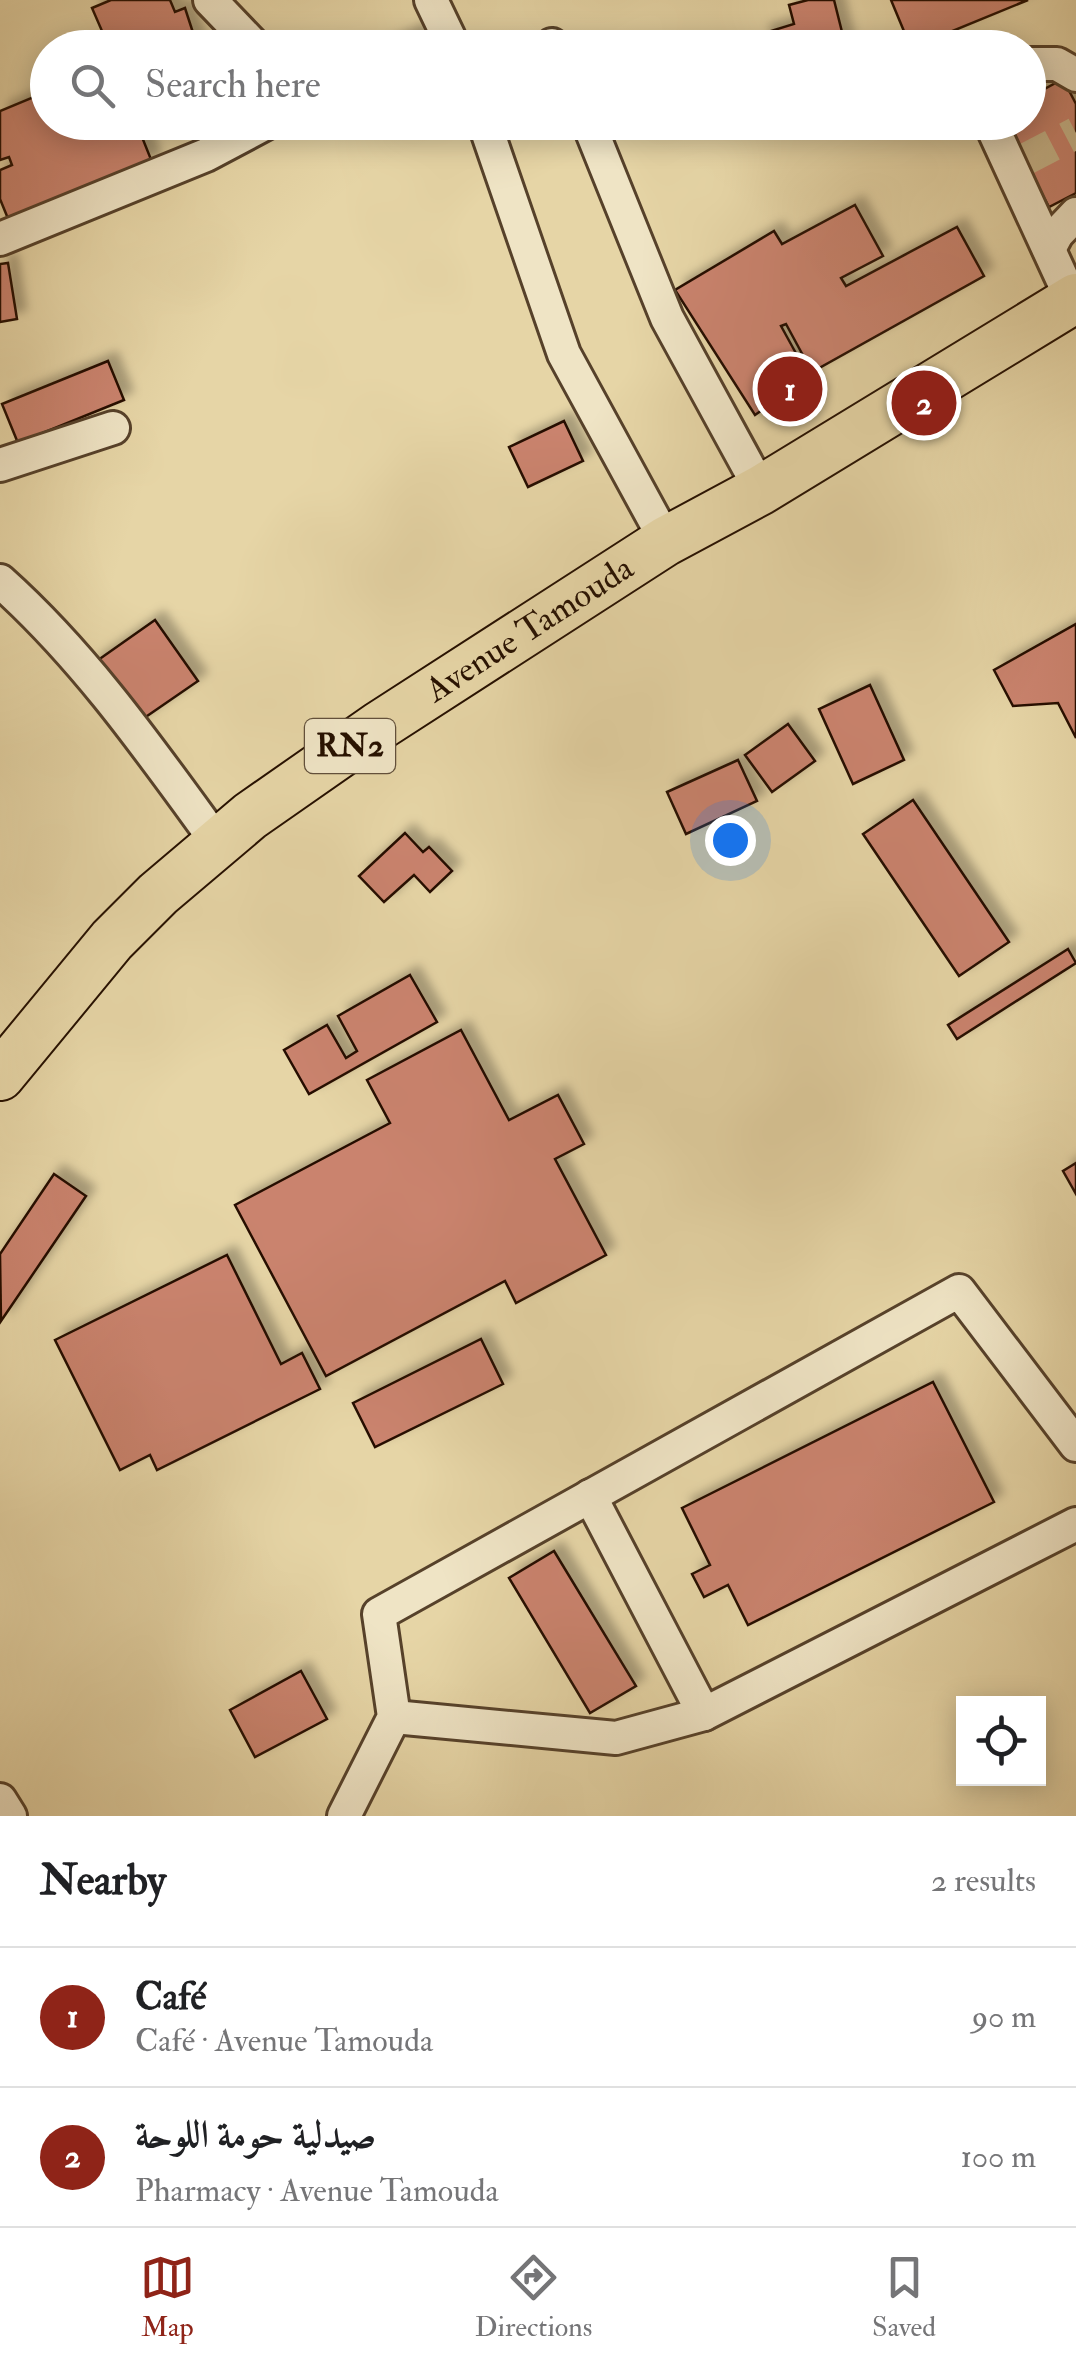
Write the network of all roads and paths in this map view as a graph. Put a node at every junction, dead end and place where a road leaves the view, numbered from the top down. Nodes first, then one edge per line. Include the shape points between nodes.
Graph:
1 (210, 0) edge
2 (432, 0) edge
3 (239, 30) edge
4 (446, 30) edge
5 (1046, 64) edge
6 (1076, 75) edge
7 (234, 140) edge
8 (490, 140) edge
9 (595, 140) edge
10 (1001, 140) edge
11 (1076, 214) edge
12 (0, 239) edge
13 (1049, 249) junction
14 (1074, 300) edge
15 (113, 428) dead end
16 (0, 465) edge
17 (761, 490) junction
18 (666, 541) junction
19 (0, 581) edge
20 (217, 842) junction
21 (0, 1076) edge
22 (1076, 1445) edge
23 (590, 1496) junction
24 (1076, 1524) edge
25 (704, 1714) junction
26 (394, 1717) junction
27 (0, 1800) edge
28 (10, 1816) edge
29 (344, 1816) edge

1 - 3 street
2 - 4 street
5 - 6 street
7 - 12 street
8 - 18 street via 564,354
9 - 17 street via 667,318
10 - 13 street
11 - 13 street
13 - 14 street
14 - 17 highway, Avenue Tamouda / RN2
15 - 16 street
17 - 18 highway, Avenue Tamouda / RN2
18 - 20 highway, Avenue Tamouda / RN2 via 378,726
19 - 20 street via 112,700
20 - 21 highway, Avenue Tamouda / RN2 via 112,940
22 - 23 street via 959,1292
23 - 25 street
23 - 26 street via 378,1614
24 - 25 street
25 - 26 street via 616,1738
26 - 29 street
27 - 28 street

